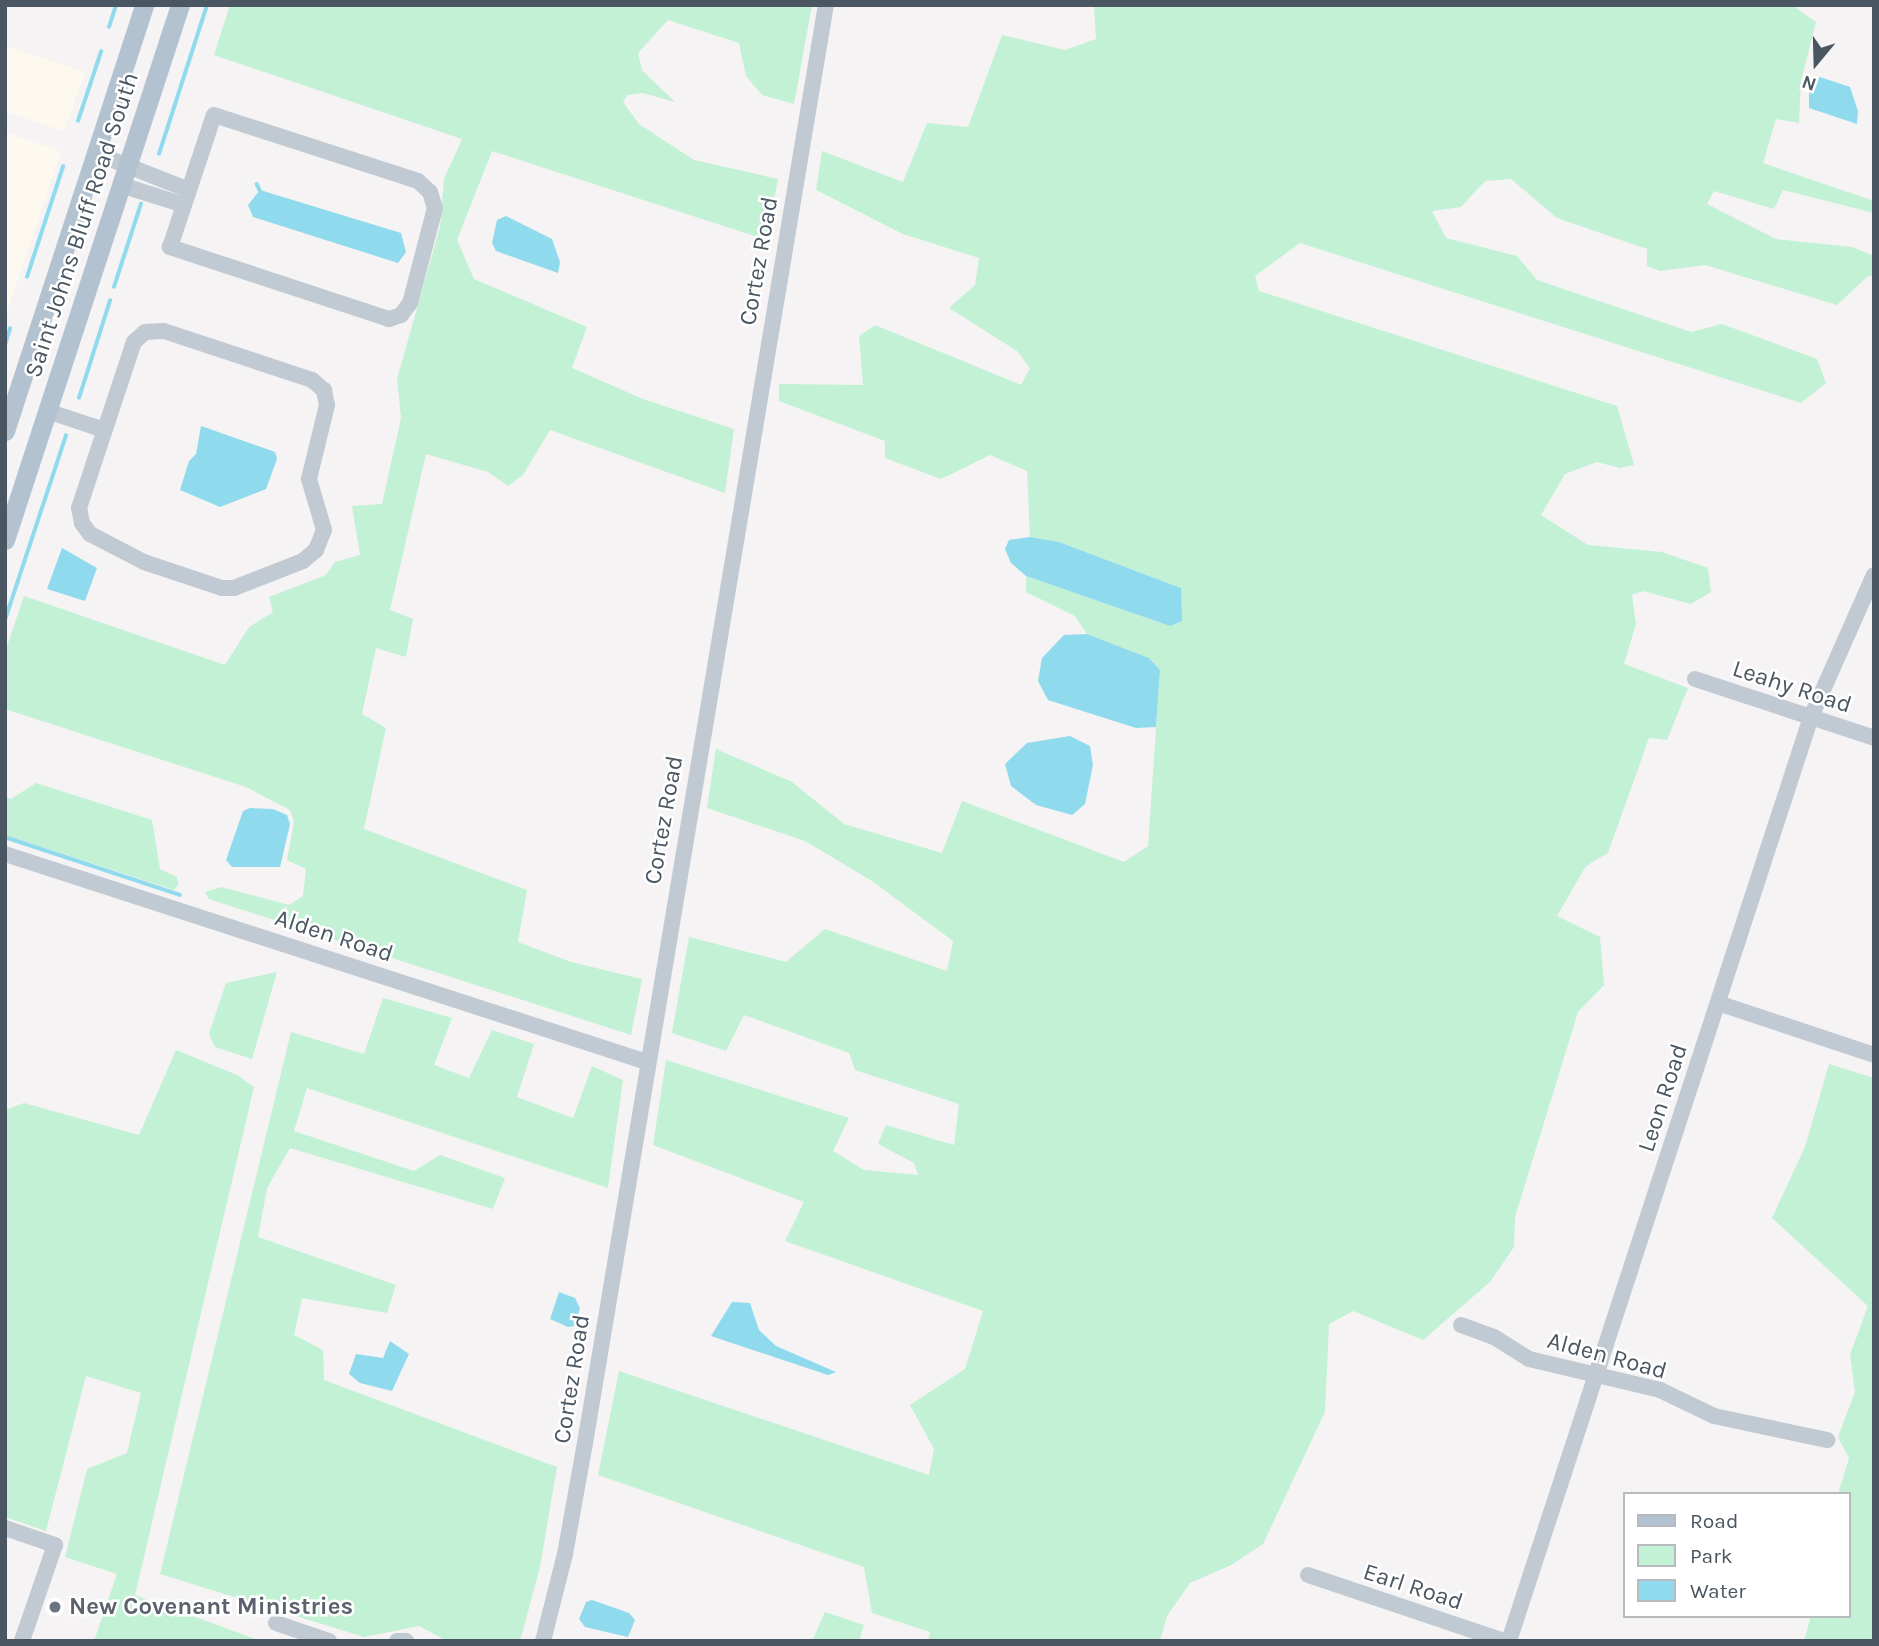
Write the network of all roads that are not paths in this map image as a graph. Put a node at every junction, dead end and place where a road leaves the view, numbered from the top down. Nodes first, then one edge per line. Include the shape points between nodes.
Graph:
1 (144, 5) edge
2 (180, 5) edge
3 (825, 5) edge
4 (95, 153) junction
5 (127, 165) junction
6 (121, 185) junction
7 (187, 197) junction
8 (47, 411) junction
9 (104, 430) junction
10 (5, 431) edge
11 (5, 540) edge
12 (1874, 575) edge
13 (1695, 679) dead end
14 (1811, 717) junction
15 (1874, 738) edge
16 (5, 854) edge
17 (1718, 1003) junction
18 (1874, 1055) edge
19 (647, 1062) junction
20 (1461, 1325) dead end
21 (1596, 1374) junction
22 (1827, 1440) dead end
23 (5, 1528) edge
24 (1308, 1576) dead end
25 (276, 1623) dead end
26 (22, 1641) edge
27 (329, 1641) edge
28 (397, 1641) edge
29 (407, 1641) edge
30 (543, 1641) edge
31 (1504, 1641) edge
32 (1509, 1641) edge

1 - 4 main road, Saint Johns Bluff Road South
2 - 5 main road, Saint Johns Bluff Road South
3 - 19 street, Cortez Road
4 - 5 street
4 - 10 main road, Saint Johns Bluff Road South
5 - 6 main road, Saint Johns Bluff Road South
5 - 7 street
6 - 7 street
6 - 8 main road, Saint Johns Bluff Road South
7 - 7 street via 170,247 389,319 401,315 410,303 435,208 430,192 418,180 214,115
8 - 9 street
8 - 11 main road, Saint Johns Bluff Road South
9 - 9 street via 134,342 145,332 164,331 312,380 324,390 327,405 309,479 323,517 324,530 316,550 303,561 234,588 222,588 144,562 90,534 79,508
12 - 14 street, Leon Road
13 - 14 street, Leahy Road
14 - 15 street, Leahy Road
14 - 17 street, Leon Road
16 - 19 street, Alden Road
17 - 18 street
17 - 21 street, Leon Road
19 - 30 street, Cortez Road via 565,1554
20 - 21 street, Alden Road via 1494,1337 1529,1359
21 - 22 street, Alden Road via 1660,1390 1714,1416
21 - 32 street, Leon Road
23 - 26 street via 55,1545
24 - 31 street, Earl Road
25 - 27 street
28 - 29 street

